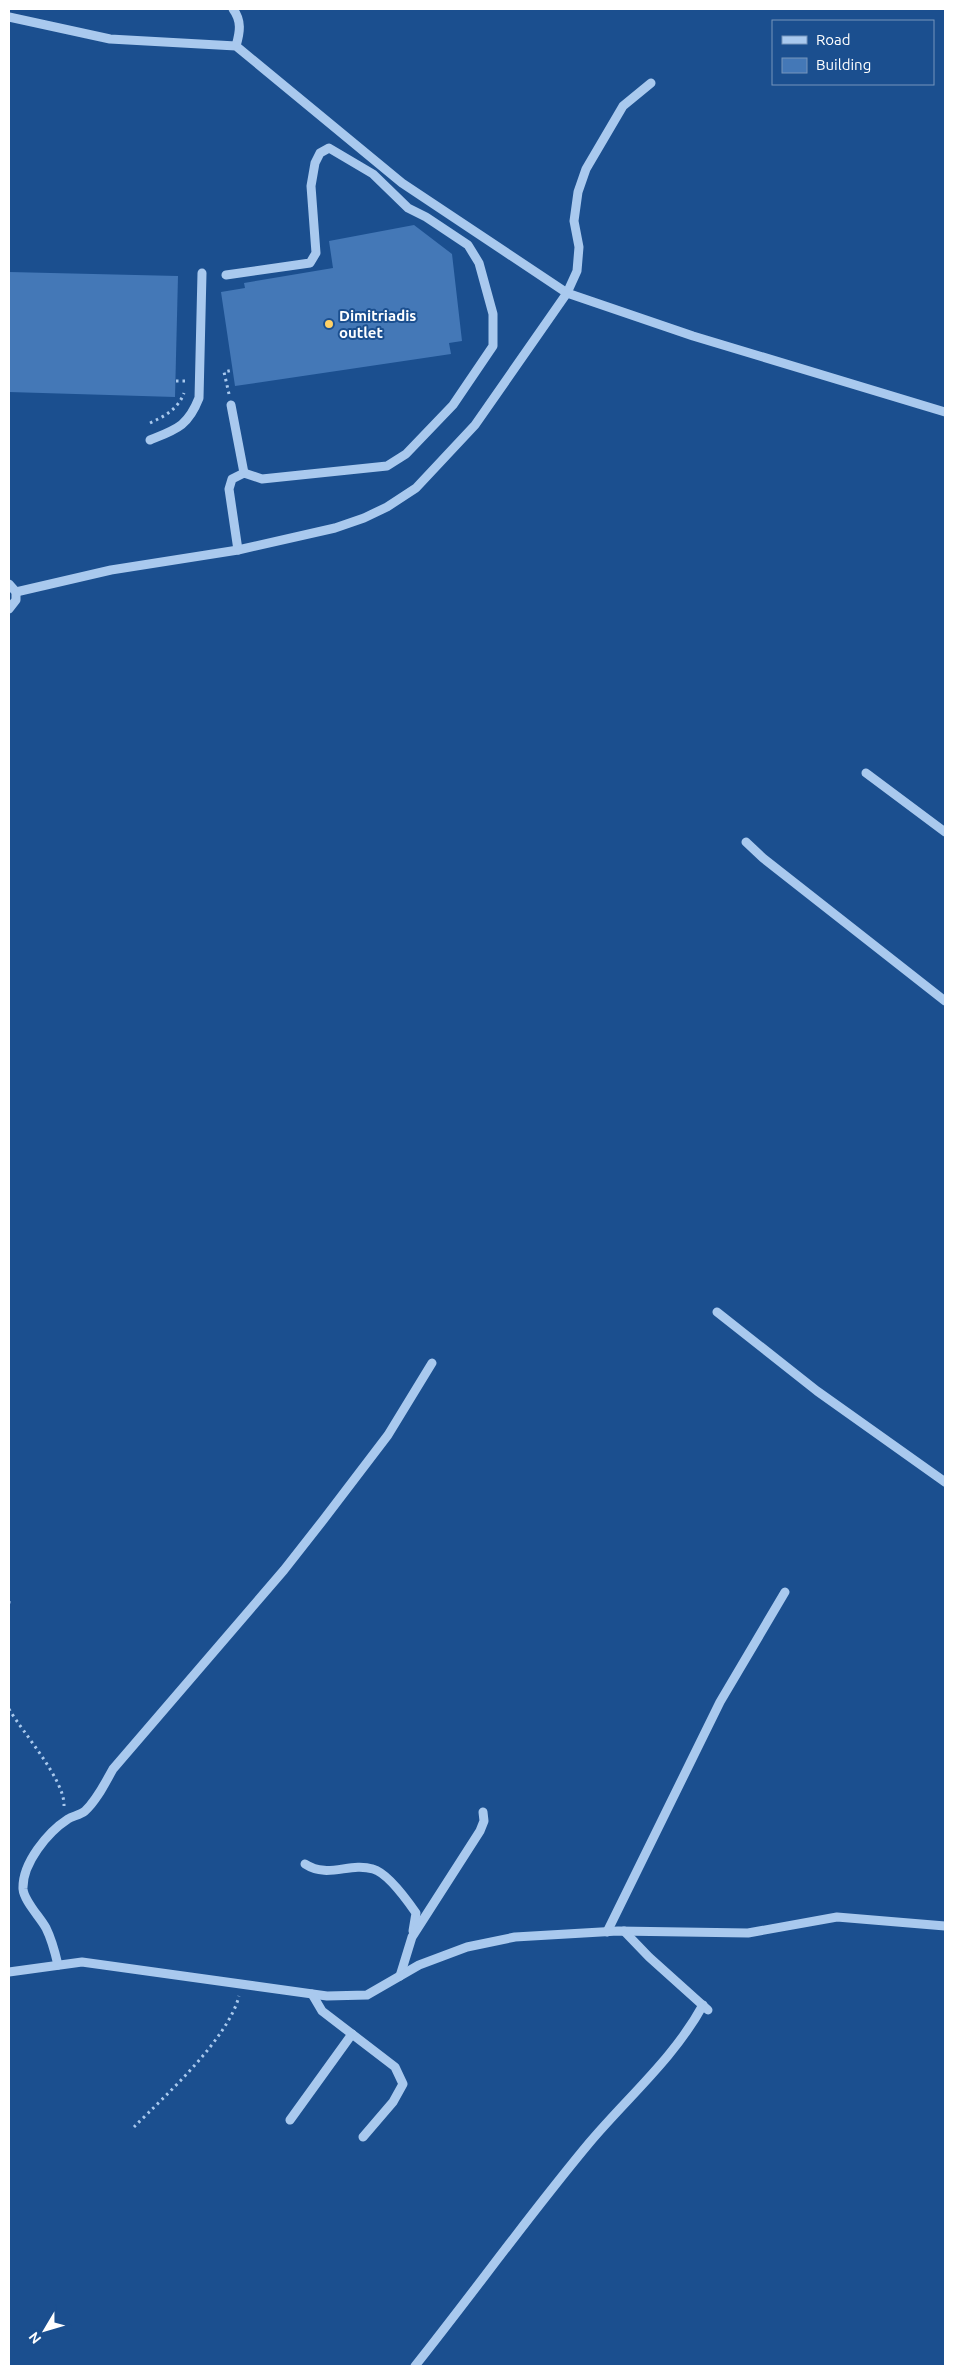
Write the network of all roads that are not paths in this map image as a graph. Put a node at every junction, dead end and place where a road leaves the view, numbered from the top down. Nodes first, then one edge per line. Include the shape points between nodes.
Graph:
1 (233, 9) edge
2 (9, 17) edge
3 (236, 46) junction
4 (651, 83) dead end
5 (202, 273) dead end
6 (226, 275) dead end
7 (568, 293) junction
8 (231, 405) road end
9 (945, 412) edge
10 (150, 440) dead end
11 (244, 473) junction
12 (238, 550) junction
13 (9, 584) edge
14 (16, 592) junction
15 (9, 609) edge
16 (866, 773) dead end
17 (945, 832) edge
18 (746, 842) dead end
19 (945, 1001) edge
20 (717, 1312) dead end
21 (432, 1364) dead end
22 (945, 1482) edge
23 (785, 1592) dead end
24 (483, 1812) dead end
25 (305, 1864) dead end
26 (945, 1926) edge
27 (607, 1932) junction
28 (624, 1932) junction
29 (412, 1937) junction
30 (58, 1965) junction
31 (9, 1972) edge
32 (400, 1976) junction
33 (312, 1994) junction
34 (352, 2034) junction
35 (290, 2120) dead end
36 (363, 2137) dead end
37 (415, 2366) edge

1 - 3 street via 240,24
2 - 3 street via 110,40
3 - 7 street via 402,183
4 - 7 street via 623,106 586,169 578,192 574,221 579,247 577,270
5 - 10 street via 199,398 192,416 174,430
6 - 11 street via 310,263 316,253 312,186 315,163 320,153 328,148 373,174 408,208 468,245 479,263 493,314 493,346 453,405 406,454 387,466 262,479
7 - 9 street via 693,336
7 - 12 street via 475,425 416,488 372,514 342,526
8 - 11 street
11 - 12 street via 232,479 229,489
12 - 14 street via 111,570
13 - 14 street
14 - 15 street via 16,600
16 - 17 street
18 - 19 street
20 - 22 street via 817,1391
21 - 30 street via 388,1435 284,1570 113,1769 91,1804 63,1824 33,1857 23,1890 46,1929
23 - 27 street via 720,1702
24 - 29 street via 480,1831
25 - 29 street via 320,1872 374,1869 385,1876 416,1913
26 - 28 street via 837,1917 748,1933
27 - 28 street
27 - 32 street via 515,1937 467,1947 419,1965
28 - 37 street via 705,2007 674,2050 553,2187
29 - 32 street
30 - 31 street
30 - 33 street via 82,1962
32 - 33 street via 367,1995
33 - 34 street via 322,2011
34 - 35 street
34 - 36 street via 395,2067 403,2084 393,2102

